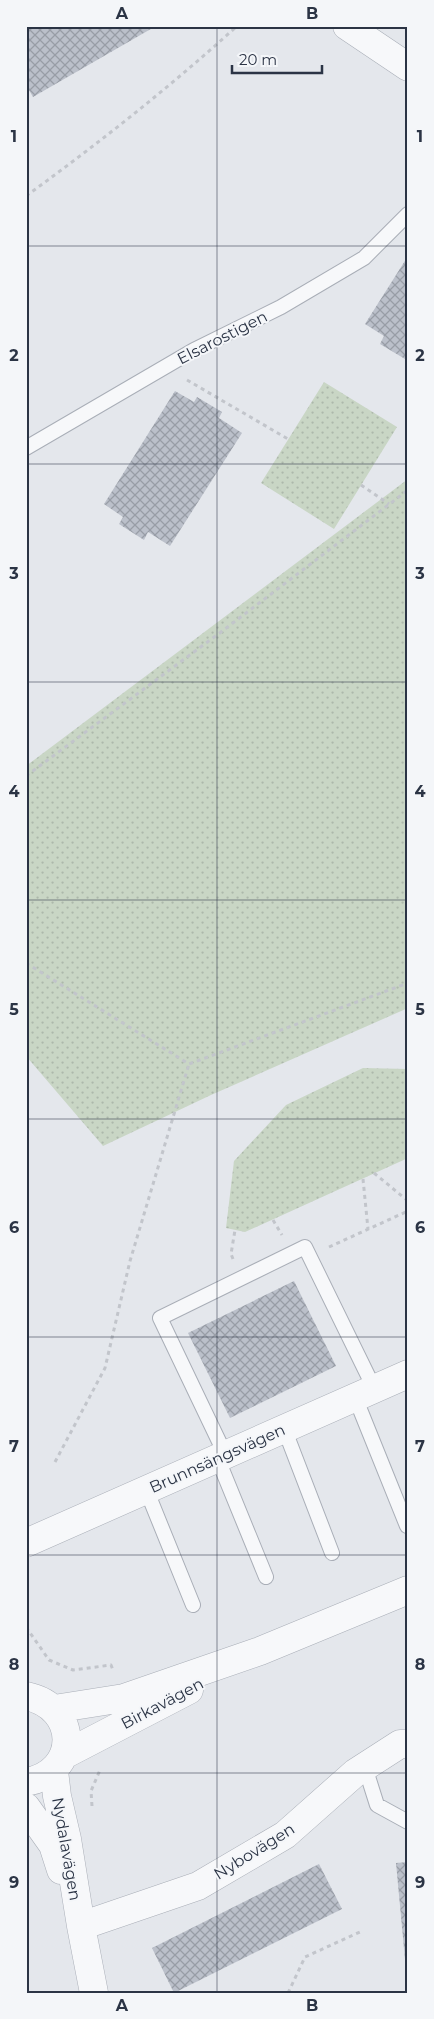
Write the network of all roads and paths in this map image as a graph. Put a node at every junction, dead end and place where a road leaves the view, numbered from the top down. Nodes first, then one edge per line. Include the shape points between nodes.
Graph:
1 (237, 26) edge
2 (347, 26) edge
3 (408, 67) edge
4 (26, 196) edge
5 (408, 214) edge
6 (165, 367) junction
7 (288, 439) dead end
8 (26, 448) edge
9 (361, 485) dead end
10 (408, 490) edge
11 (389, 504) junction
12 (26, 776) edge
13 (26, 963) edge
14 (408, 983) edge
15 (188, 1064) junction
16 (374, 1174) dead end
17 (363, 1179) dead end
18 (408, 1201) edge
19 (408, 1211) edge
20 (368, 1229) junction
21 (310, 1256) junction
22 (408, 1374) edge
23 (365, 1393) junction
24 (284, 1428) junction
25 (221, 1456) junction
26 (55, 1462) dead end
27 (146, 1489) junction
28 (407, 1526) edge
29 (26, 1543) edge
30 (332, 1553) dead end
31 (266, 1577) dead end
32 (408, 1590) edge
33 (193, 1605) dead end
34 (260, 1651) junction
35 (36, 1695) edge
36 (408, 1744) edge
37 (59, 1763) junction
38 (365, 1767) junction
39 (100, 1768) dead end
40 (26, 1782) edge
41 (26, 1807) edge
42 (92, 1811) dead end
43 (408, 1822) edge
44 (81, 1926) junction
45 (362, 1931) dead end
46 (94, 1993) edge
47 (288, 1993) edge

1 - 4 path via 92,148
2 - 3 street
5 - 6 lane, Elsarostigen via 364,258 281,307
6 - 7 path
6 - 8 lane, Elsarostigen
9 - 11 path
10 - 11 path
11 - 12 path
13 - 15 path
14 - 15 path
15 - 26 path via 130,1261 105,1368
16 - 18 path
17 - 20 path
19 - 20 path
20 - 21 path
21 - 23 lane
21 - 25 lane via 305,1246 160,1318
22 - 23 street, Brunnsängsvägen
23 - 24 street, Brunnsängsvägen
23 - 28 lane
24 - 25 street, Brunnsängsvägen
24 - 30 lane
25 - 27 street, Brunnsängsvägen
25 - 31 lane
27 - 29 street, Brunnsängsvägen
27 - 33 lane
32 - 34 street, Birkavägen
34 - 35 street, Birkavägen via 124,1698
34 - 37 street, Birkavägen
35 - 37 street, Nydalavägen via 63,1722 67,1740
36 - 38 street, Nybovägen via 400,1744
37 - 40 street, Birkavägen via 38,1780
37 - 44 street, Nydalavägen via 57,1796
38 - 43 lane via 377,1805
38 - 44 street, Nybovägen via 286,1835 198,1886
39 - 42 path via 90,1791
41 - 44 street, Nydalavägen via 53,1845
44 - 46 street, Nydalavägen
45 - 47 path via 305,1957

